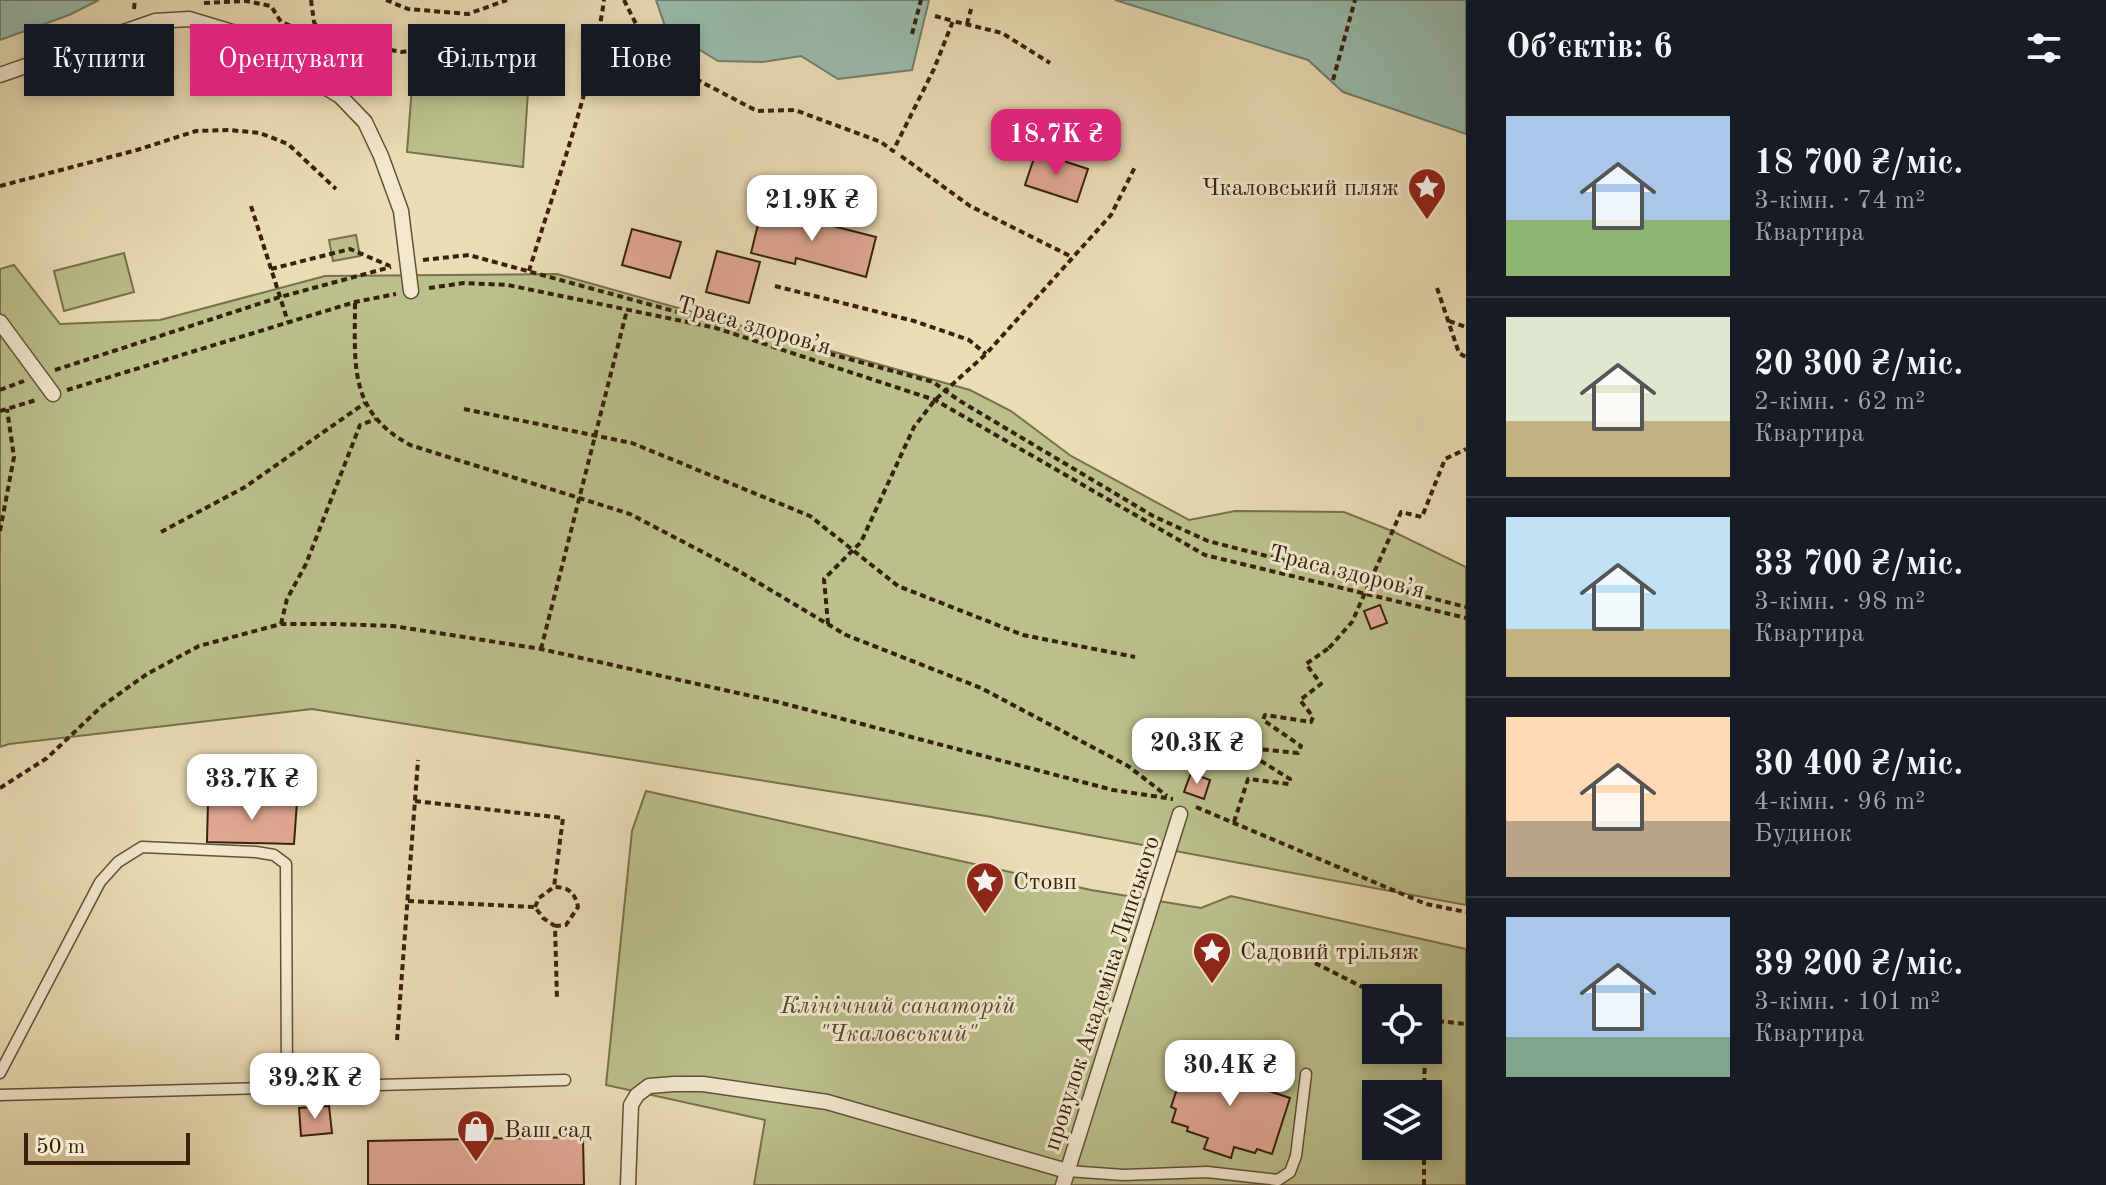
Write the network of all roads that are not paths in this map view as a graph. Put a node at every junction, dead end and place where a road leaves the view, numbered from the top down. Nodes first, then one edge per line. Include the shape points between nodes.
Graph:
1 (0, 75) edge
2 (411, 291) road end
3 (0, 322) edge
4 (53, 394) road end
5 (1185, 807) road end
6 (0, 1073) edge
7 (1306, 1074) dead end
8 (565, 1080) dead end
9 (287, 1087) junction
10 (0, 1095) edge
11 (1065, 1178) edge
12 (628, 1185) edge

1 - 2 street via 155,21 189,19 232,32 340,96 365,122 401,211
3 - 4 street
5 - 11 street, провулок Академіка Липського
6 - 9 lane via 100,882 118,862 142,847 242,851 274,855 286,864
7 - 11 lane via 1296,1156 1290,1172 1278,1180 1207,1172
8 - 9 lane
9 - 10 lane
11 - 12 street via 827,1102 674,1084 649,1086 631,1105

